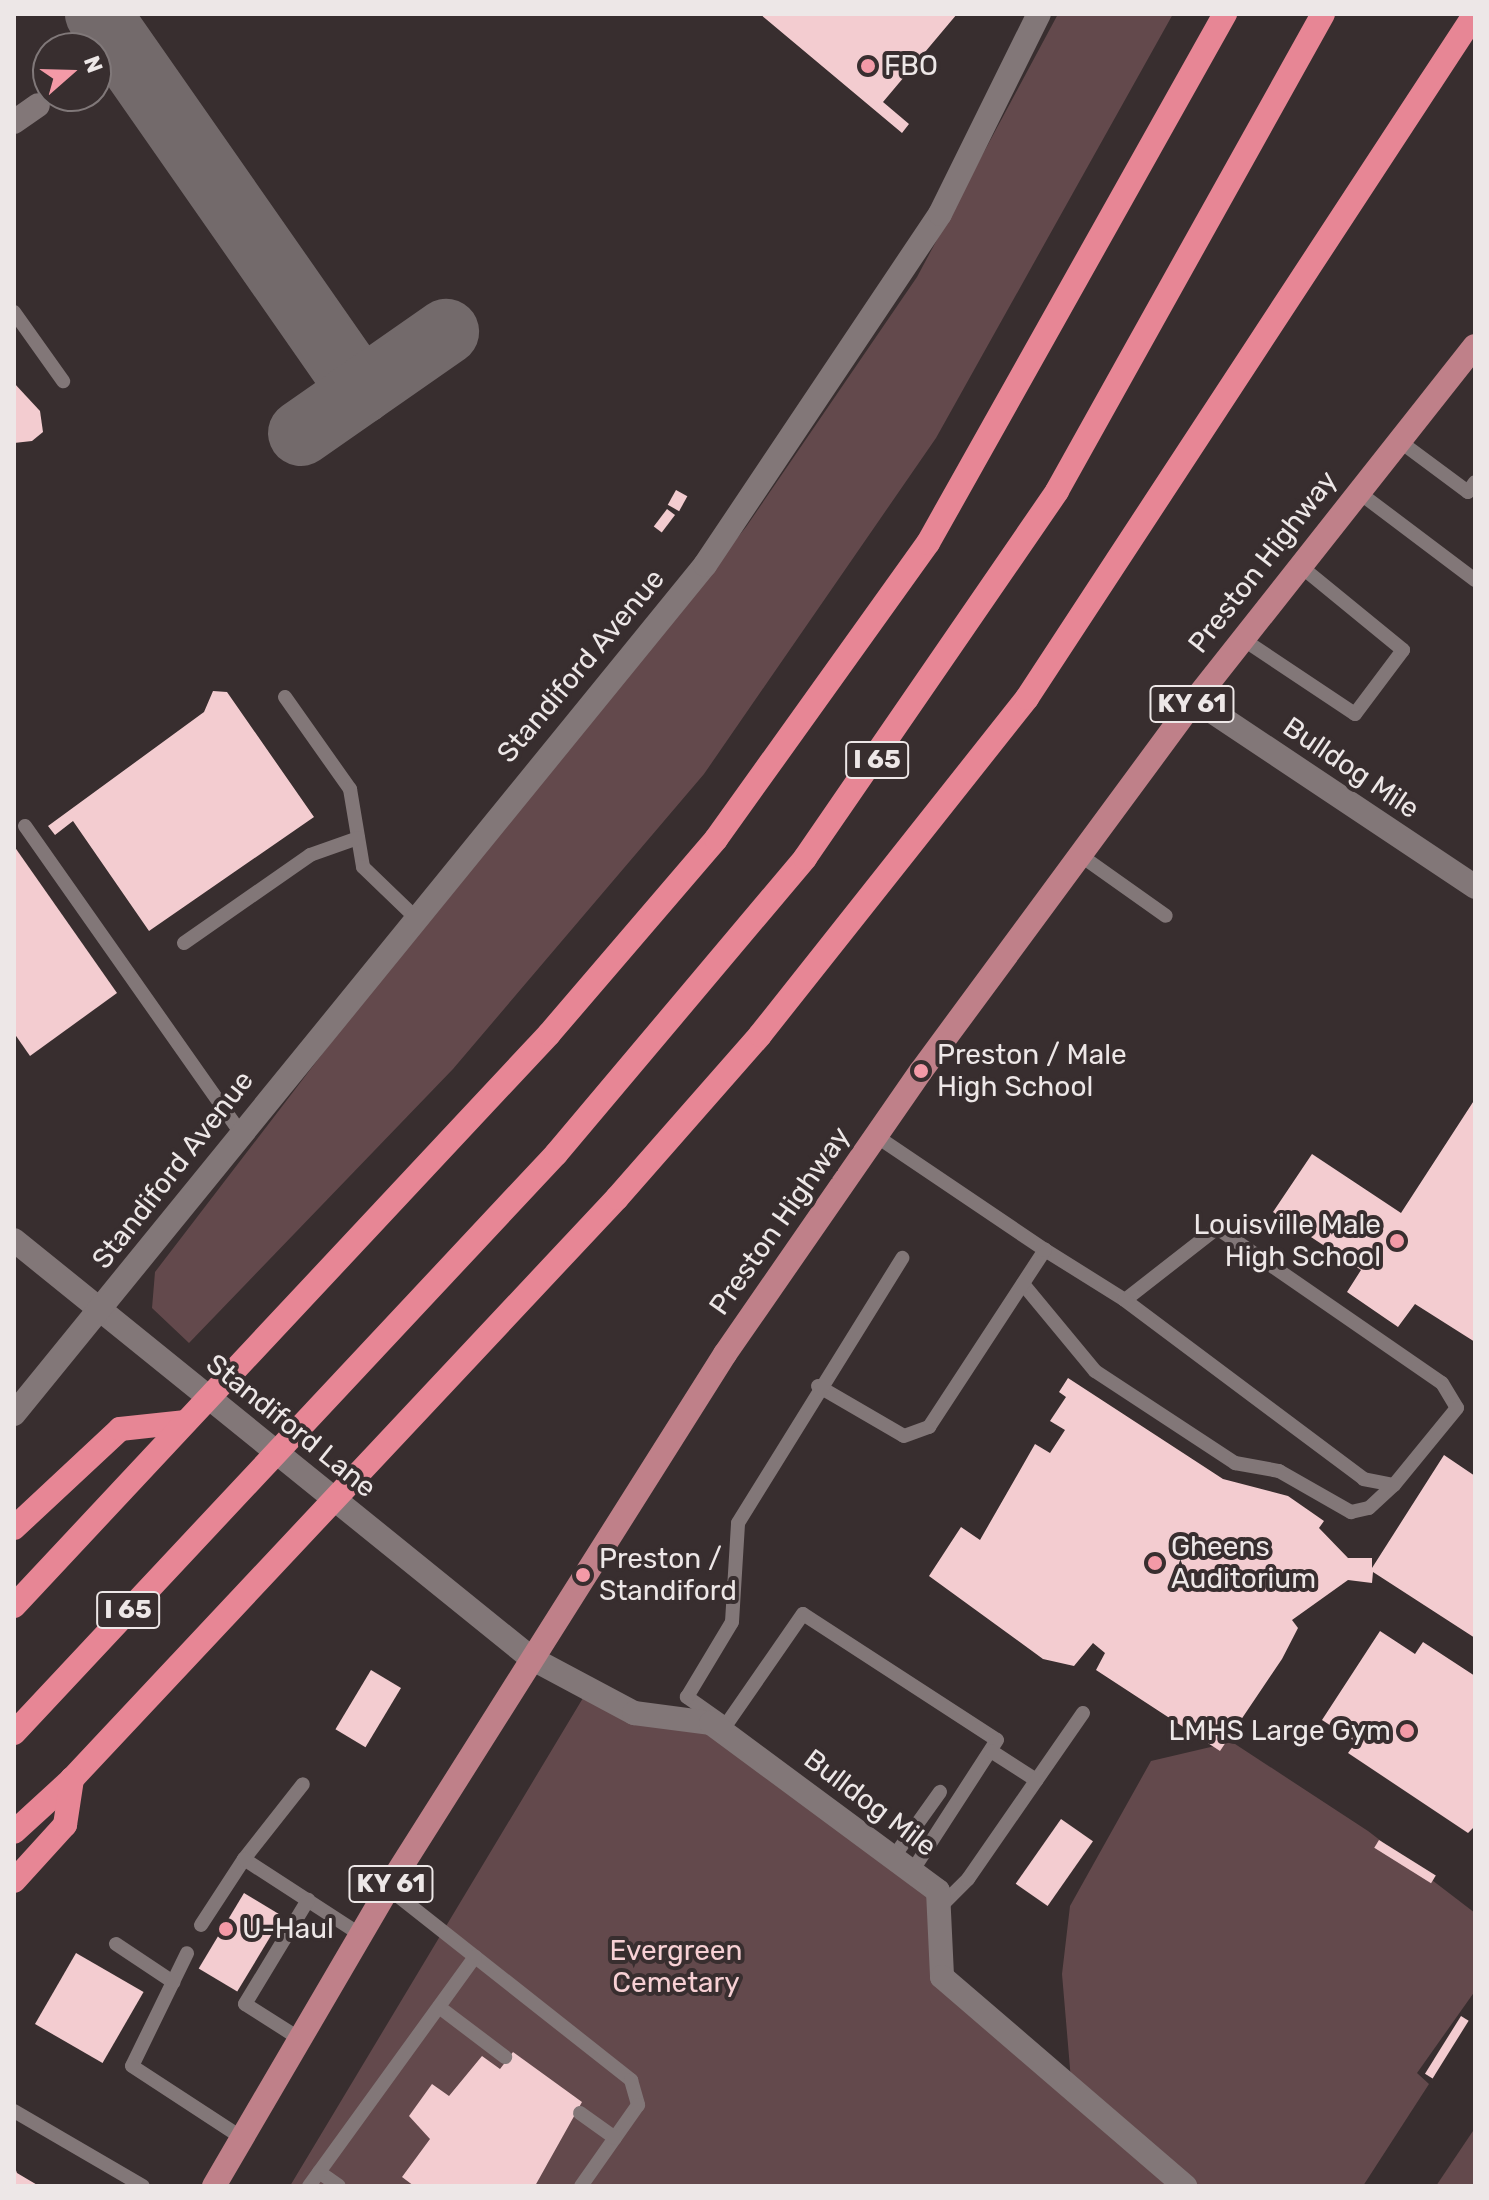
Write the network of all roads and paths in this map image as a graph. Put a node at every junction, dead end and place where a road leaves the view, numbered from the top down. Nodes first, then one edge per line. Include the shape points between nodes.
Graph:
1 (1039, 14) edge
2 (1225, 14) edge
3 (1323, 14) edge
4 (1475, 14) edge
5 (32, 109) edge
6 (14, 122) edge
7 (14, 312) edge
8 (1472, 356) edge
9 (63, 381) dead end
10 (1398, 440) junction
11 (1475, 482) edge
12 (1357, 491) junction
13 (1298, 564) junction
14 (1475, 580) edge
15 (1241, 638) junction
16 (285, 697) dead end
17 (1195, 700) junction
18 (25, 826) dead end
19 (358, 838) junction
20 (1080, 855) junction
21 (1475, 887) edge
22 (414, 916) junction
23 (1166, 916) dead end
24 (184, 943) dead end
25 (240, 1132) junction
26 (876, 1136) junction
27 (14, 1240) edge
28 (1045, 1250) junction
29 (902, 1258) dead end
30 (1023, 1284) junction
31 (1125, 1300) junction
32 (100, 1310) junction
33 (818, 1386) junction
34 (14, 1414) edge
35 (184, 1422) junction
36 (1394, 1485) junction
37 (14, 1528) edge
38 (14, 1606) edge
39 (531, 1658) junction
40 (687, 1697) junction
41 (634, 1713) junction
42 (1083, 1713) dead end
43 (726, 1725) junction
44 (14, 1733) edge
45 (991, 1751) junction
46 (72, 1779) junction
47 (1036, 1780) junction
48 (303, 1784) dead end
49 (940, 1792) dead end
50 (14, 1832) edge
51 (900, 1848) junction
52 (244, 1859) junction
53 (918, 1862) junction
54 (14, 1881) edge
55 (388, 1888) junction
56 (940, 1898) junction
57 (308, 1900) junction
58 (201, 1925) dead end
59 (361, 1935) junction
60 (116, 1944) dead end
61 (187, 1953) dead end
62 (475, 1957) junction
63 (173, 1982) junction
64 (439, 2007) junction
65 (300, 2039) junction
66 (505, 2057) dead end
67 (14, 2111) edge
68 (580, 2113) dead end
69 (242, 2138) junction
70 (615, 2138) junction
71 (319, 2172) junction
72 (143, 2186) edge
73 (214, 2186) edge
74 (309, 2186) edge
75 (339, 2186) edge
76 (581, 2186) edge
77 (1185, 2186) edge

1 - 22 street, Standiford Avenue via 940,214 705,565
2 - 35 highway via 928,543 830,686 716,839 579,1001
3 - 44 highway, I 65 via 1080,453 885,750 661,1037
4 - 46 highway via 1008,723 703,1102
5 - 6 street
7 - 9 lane
8 - 10 main road, Preston Highway / KY 61
10 - 11 lane via 1468,492
10 - 12 main road, Preston Highway / KY 61
12 - 13 main road, Preston Highway / KY 61
12 - 14 lane
13 - 15 main road, Preston Highway / KY 61
13 - 15 lane via 1403,650 1355,714
15 - 17 main road, Preston Highway / KY 61
16 - 19 lane via 350,789
17 - 20 main road, Preston Highway / KY 61
17 - 21 street, Bulldog Mile
18 - 25 lane
19 - 22 lane via 363,867
19 - 24 lane via 310,855
20 - 23 lane
20 - 26 main road, Preston Highway / KY 61
22 - 25 street, Standiford Avenue
25 - 32 street, Standiford Avenue
26 - 28 lane
26 - 39 main road, Preston Highway / KY 61 via 718,1364
27 - 32 street, Standiford Lane
28 - 30 lane
28 - 31 lane
29 - 33 lane
30 - 33 lane via 929,1427 917,1434 904,1436
30 - 36 lane via 1095,1371 1235,1463 1279,1471 1351,1512 1369,1508
31 - 36 lane via 1364,1479
31 - 36 lane via 1217,1228 1442,1383 1457,1408
32 - 34 street, Standiford Avenue
32 - 39 street, Standiford Lane
33 - 40 lane via 738,1523 732,1622
35 - 37 highway via 120,1429
35 - 38 highway
39 - 41 street, Bulldog Mile
39 - 55 main road, Preston Highway / KY 61
40 - 41 lane via 675,1709
40 - 43 lane
41 - 56 street, Bulldog Mile via 711,1723
42 - 47 lane
43 - 45 lane via 803,1614 997,1740
43 - 51 lane
45 - 47 lane
45 - 53 lane
46 - 50 highway
46 - 54 highway via 65,1825
47 - 56 lane
48 - 52 lane
49 - 51 lane
51 - 53 lane
52 - 57 lane
52 - 58 lane
53 - 56 lane
55 - 59 main road, Preston Highway / KY 61
55 - 62 lane
56 - 77 street, Bulldog Mile via 942,1977
57 - 59 lane
57 - 65 lane via 245,2004
59 - 65 main road, Preston Highway / KY 61
60 - 63 lane
61 - 63 lane
62 - 64 lane
62 - 70 lane via 631,2080 638,2105
63 - 69 lane via 132,2066
64 - 66 lane
64 - 71 lane
65 - 69 main road, Preston Highway / KY 61
67 - 72 lane
68 - 70 lane
69 - 73 main road, Preston Highway / KY 61
70 - 76 lane
71 - 74 lane
71 - 75 lane

